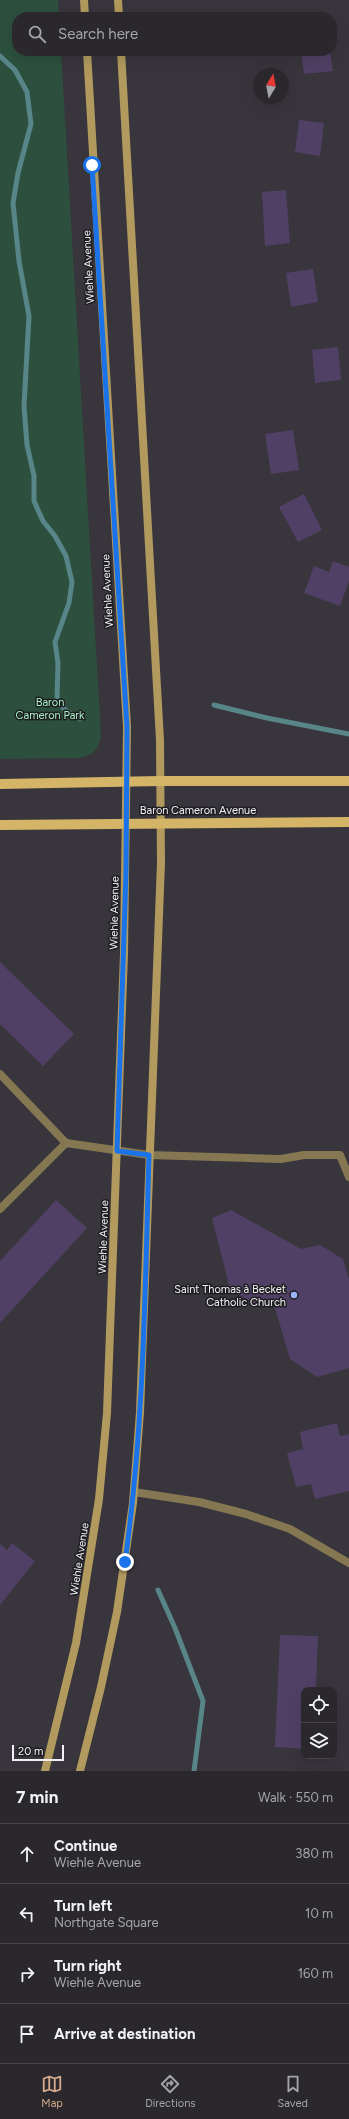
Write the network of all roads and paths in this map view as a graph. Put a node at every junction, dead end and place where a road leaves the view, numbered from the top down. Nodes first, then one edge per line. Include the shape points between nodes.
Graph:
1 (84, 0) edge
2 (118, 0) edge
3 (85, 12) edge
4 (119, 12) edge
5 (87, 56) edge
6 (121, 56) edge
7 (160, 781) junction
8 (349, 781) edge
9 (127, 782) junction
10 (0, 784) edge
11 (126, 822) junction
12 (349, 822) edge
13 (161, 823) junction
14 (0, 825) edge
15 (0, 1074) edge
16 (66, 1143) junction
17 (117, 1151) junction
18 (149, 1155) junction
19 (349, 1177) edge
20 (0, 1209) edge
21 (134, 1492) junction
22 (349, 1563) edge
23 (45, 1771) edge
24 (80, 1771) edge

1 - 3 main road
2 - 4 main road
5 - 9 main road, Wiehle Avenue via 126,719
6 - 7 main road via 159,717
7 - 8 main road
7 - 9 main road
7 - 13 main road
9 - 10 main road
9 - 11 main road, Wiehle Avenue
11 - 13 main road, Baron Cameron Avenue
11 - 14 main road, Baron Cameron Avenue
11 - 17 main road, Wiehle Avenue
12 - 13 main road, Baron Cameron Avenue
13 - 18 main road
15 - 16 lane
16 - 17 lane
16 - 20 lane
17 - 18 lane
17 - 23 main road, Wiehle Avenue via 107,1413 99,1499 76,1643
18 - 19 lane via 280,1159 304,1155 340,1155
18 - 21 main road via 140,1412
21 - 22 lane via 199,1502 246,1514 290,1529
21 - 24 main road via 117,1612

